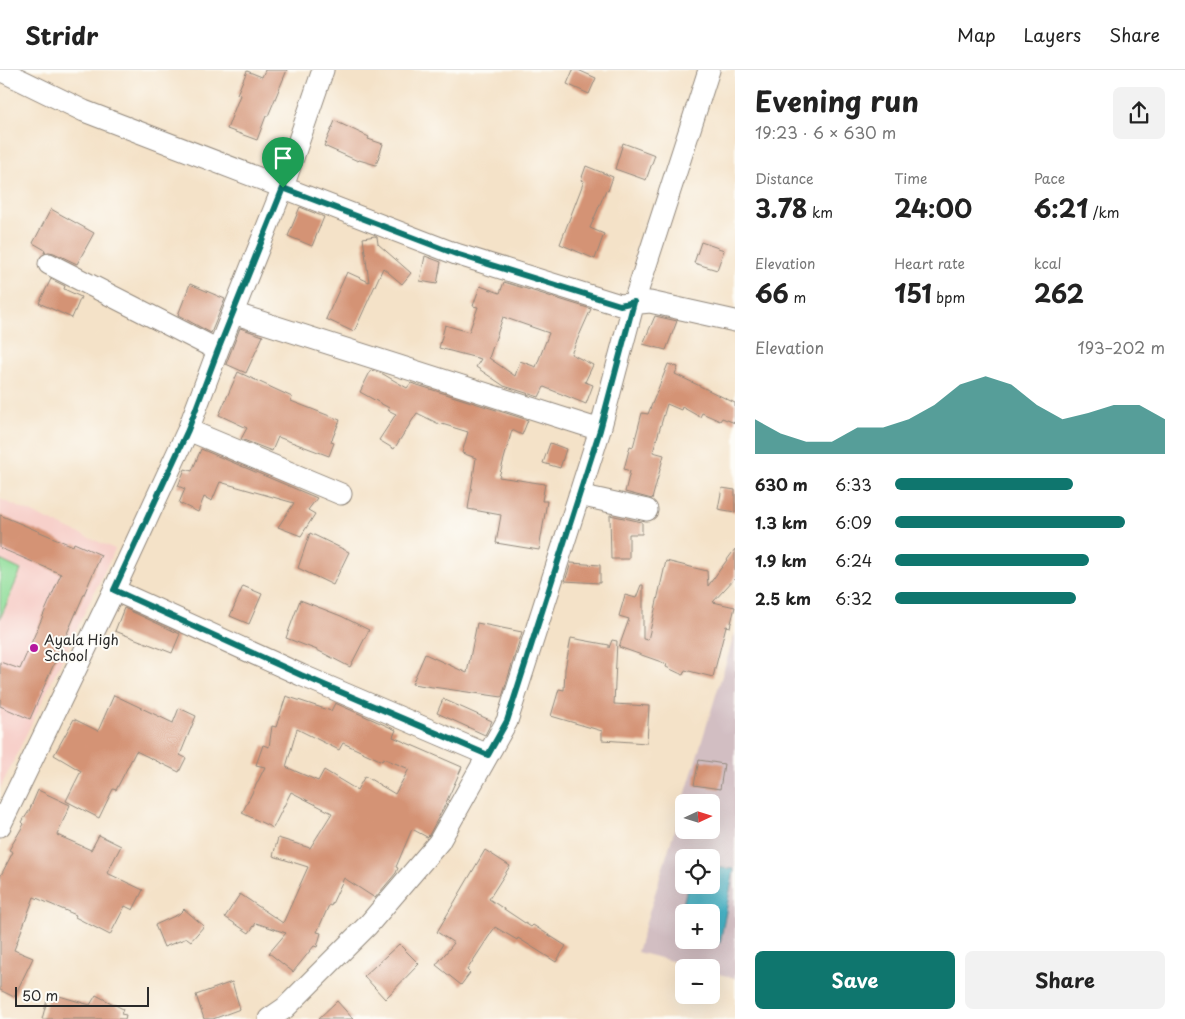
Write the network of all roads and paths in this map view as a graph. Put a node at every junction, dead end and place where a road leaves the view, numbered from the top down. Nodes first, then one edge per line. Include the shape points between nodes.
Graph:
1 (0, 70) edge
2 (323, 70) edge
3 (709, 70) edge
4 (283, 188) junction
5 (49, 264) dead end
6 (634, 302) junction
7 (233, 313) junction
8 (735, 321) edge
9 (218, 350) junction
10 (188, 430) junction
11 (600, 430) junction
12 (341, 494) dead end
13 (579, 495) junction
14 (648, 510) dead end
15 (114, 590) junction
16 (488, 755) junction
17 (0, 826) edge
18 (269, 1019) edge

1 - 4 street via 84,110
2 - 4 street
3 - 6 street
4 - 6 street via 456,254 620,305
4 - 7 street
5 - 9 street
6 - 8 street via 650,302
6 - 11 street
7 - 9 street
7 - 11 street
9 - 10 street
10 - 12 street
10 - 15 street
11 - 13 street
13 - 14 street
13 - 16 street via 507,721
15 - 16 street
15 - 17 street
16 - 18 street via 438,842 368,925 285,1008

